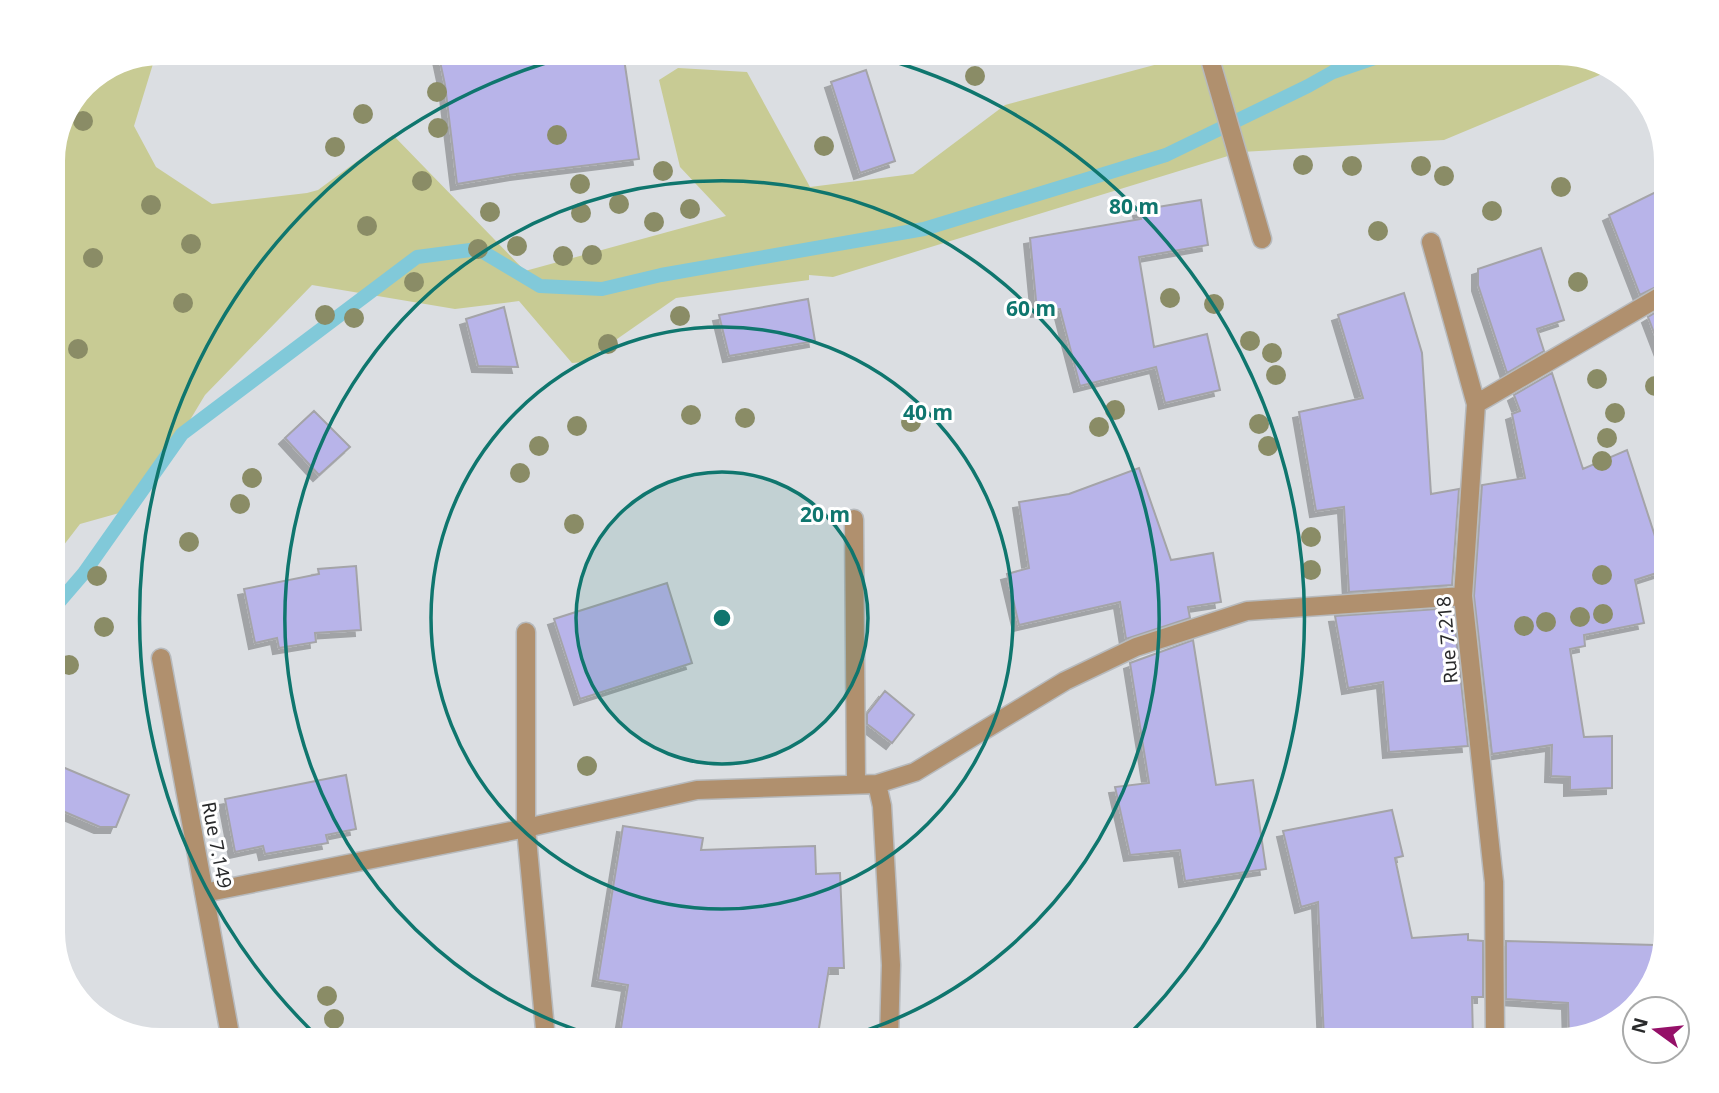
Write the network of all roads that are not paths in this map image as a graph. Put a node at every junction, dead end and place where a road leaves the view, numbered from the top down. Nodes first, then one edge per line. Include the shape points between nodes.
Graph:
1 (1212, 65) edge
2 (1262, 239) dead end
3 (1431, 242) dead end
4 (1654, 300) edge
5 (1476, 404) junction
6 (854, 519) dead end
7 (1462, 596) junction
8 (526, 632) dead end
9 (160, 658) dead end
10 (856, 784) junction
11 (877, 784) junction
12 (526, 828) junction
13 (204, 893) junction
14 (230, 1028) edge
15 (545, 1028) edge
16 (889, 1028) edge
17 (1494, 1028) edge

1 - 2 street
3 - 5 street, Rue 7.218
4 - 5 street
5 - 7 street, Rue 7.218
6 - 10 street
7 - 11 street via 1247,611 1148,643 1065,681 915,772
7 - 17 street, Rue 7.218 via 1494,882
8 - 12 street
9 - 13 street, Rue 7.149
10 - 11 street
10 - 12 street via 697,790
11 - 16 street via 891,965
12 - 13 street
12 - 15 street
13 - 14 street, Rue 7.149

